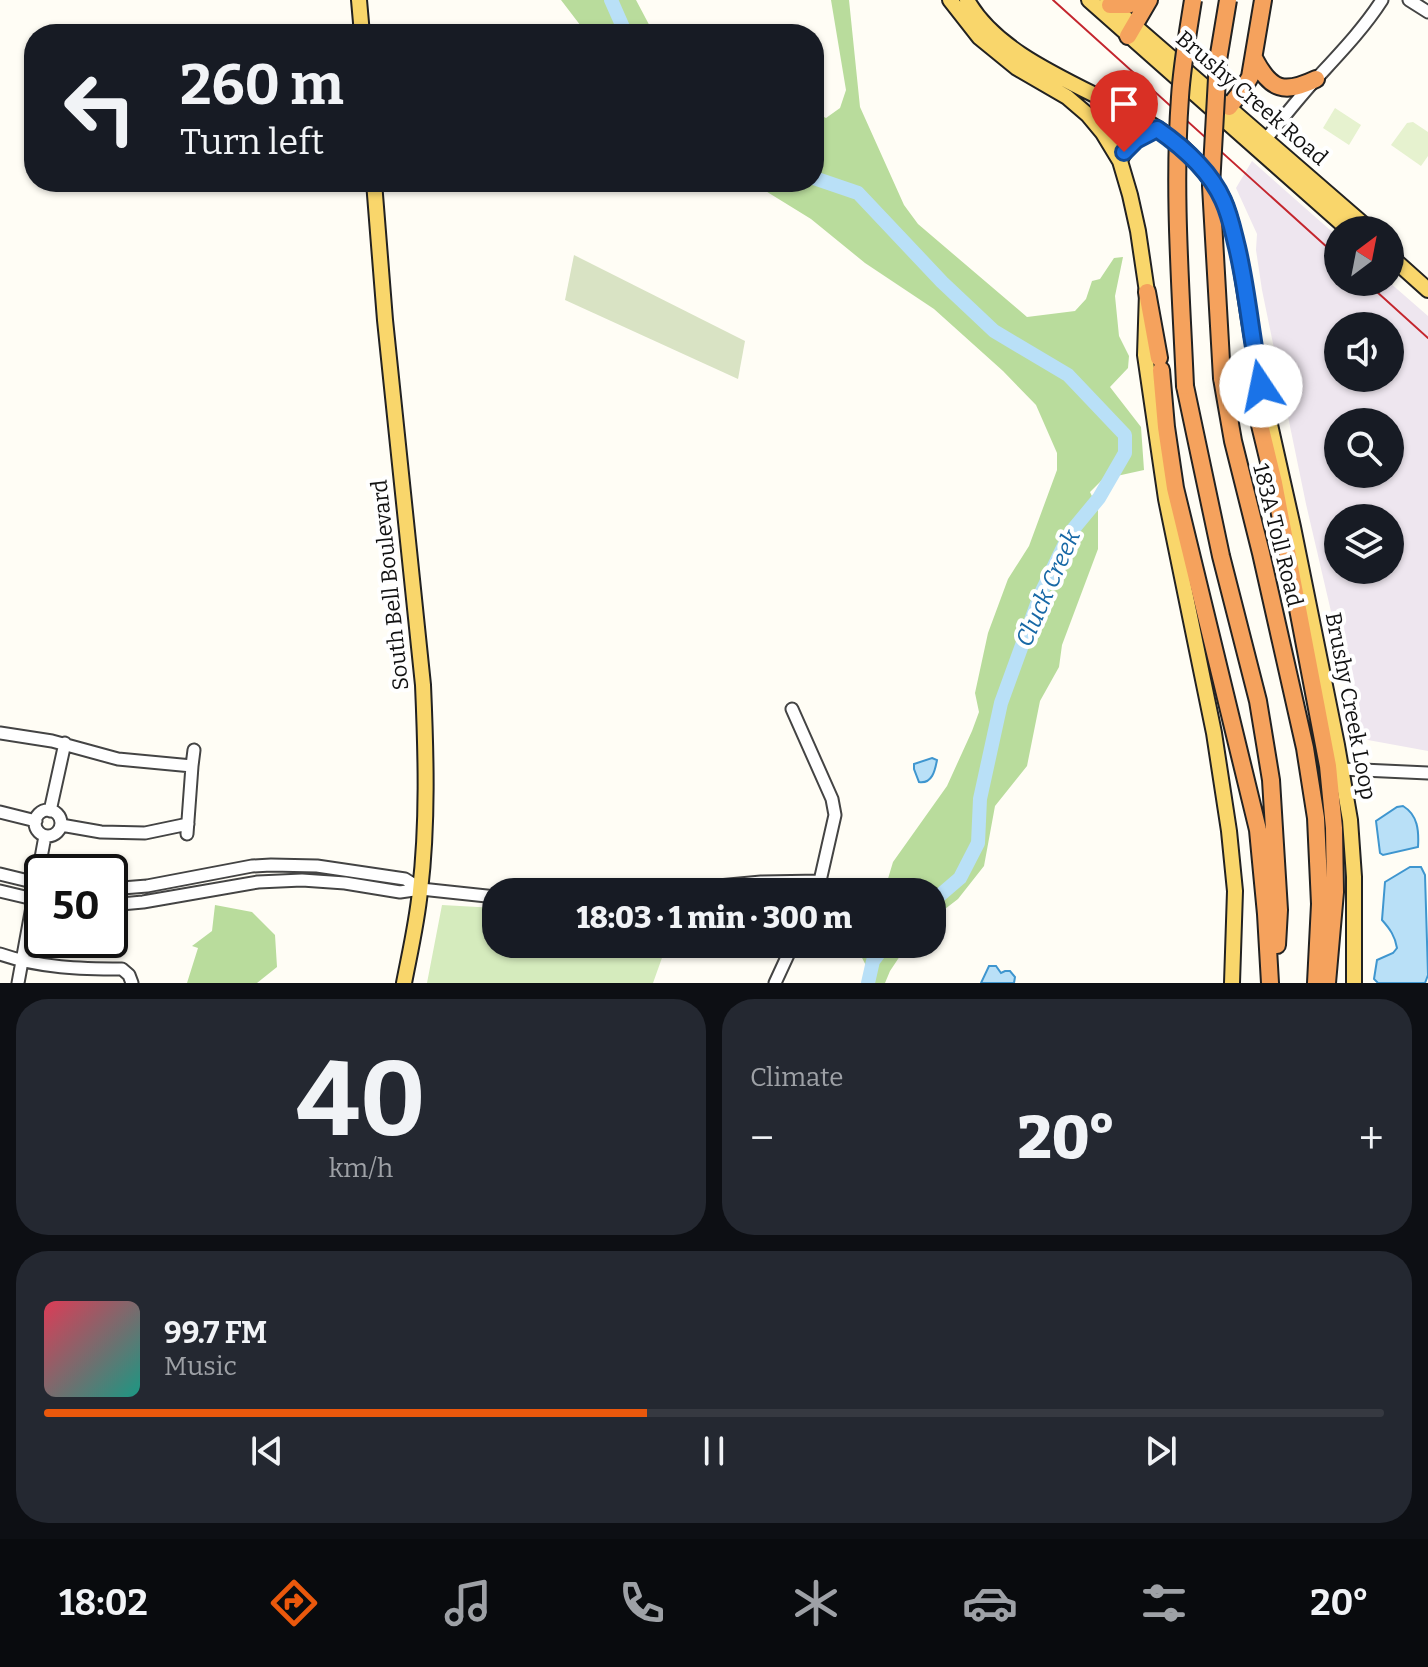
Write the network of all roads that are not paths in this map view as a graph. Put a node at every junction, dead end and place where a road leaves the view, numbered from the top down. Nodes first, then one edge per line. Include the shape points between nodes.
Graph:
1 (359, 0) edge
2 (950, 0) edge
3 (967, 0) edge
4 (1089, 0) edge
5 (1139, 0) edge
6 (1149, 0) edge
7 (1193, 0) edge
8 (1228, 0) edge
9 (1263, 0) edge
10 (1382, 0) edge
11 (1409, 0) edge
12 (1107, 3) edge
13 (1428, 12) edge
14 (361, 24) edge
15 (1131, 31) junction
16 (1254, 58) junction
17 (1316, 79) junction
18 (1182, 83) junction
19 (1227, 110) junction
20 (1157, 129) junction
21 (1266, 139) junction
22 (1120, 161) junction
23 (1271, 162) junction
24 (375, 192) edge
25 (1333, 216) edge
26 (1354, 216) edge
27 (1404, 260) edge
28 (1404, 269) edge
29 (1404, 279) edge
30 (1428, 281) edge
31 (1428, 290) edge
32 (1147, 292) junction
33 (1428, 300) edge
34 (1255, 358) junction
35 (792, 709) dead end
36 (0, 733) edge
37 (65, 743) junction
38 (194, 750) dead end
39 (192, 766) junction
40 (1341, 769) junction
41 (1428, 773) edge
42 (50, 811) junction
43 (0, 812) edge
44 (36, 821) junction
45 (61, 825) junction
46 (45, 836) junction
47 (43, 854) edge
48 (0, 874) edge
49 (820, 878) edge
50 (24, 880) edge
51 (128, 888) edge
52 (421, 889) junction
53 (0, 891) edge
54 (482, 896) edge
55 (24, 897) edge
56 (128, 903) edge
57 (24, 950) edge
58 (0, 954) edge
59 (787, 958) edge
60 (21, 961) junction
61 (18, 983) edge
62 (132, 983) edge
63 (404, 983) edge
64 (775, 983) edge
65 (1232, 983) edge
66 (1272, 983) edge
67 (1316, 983) edge
68 (1327, 983) edge
69 (1354, 983) edge

1 - 14 main road
2 - 22 main road via 979,37 1088,115
3 - 20 main road, Brushy Creek Loop via 1018,52
4 - 15 main road, Brushy Creek Road
5 - 12 highway
6 - 15 highway
7 - 66 highway, bridge via 1179,136 1185,386 1258,701 1271,780 1279,910
8 - 67 highway, 183A Toll Road, bridge via 1218,60 1211,186 1222,378 1316,818
9 - 16 highway
10 - 17 street
11 - 13 street
12 - 15 main road, Brushy Creek Road
15 - 18 main road, Brushy Creek Road
15 - 19 main road, Brushy Creek Road
16 - 17 highway via 1264,77 1280,88
16 - 19 highway via 1250,77
17 - 21 street
18 - 19 main road
18 - 23 main road, Brushy Creek Road
19 - 21 main road, Brushy Creek Road
20 - 22 main road via 1136,140
20 - 34 main road, Brushy Creek Loop via 1195,160 1222,197 1243,274
21 - 23 main road
21 - 26 main road, Brushy Creek Road
22 - 32 main road
23 - 25 main road, Brushy Creek Road
24 - 52 main road, South Bell Boulevard via 423,685 427,798
27 - 30 main road
28 - 31 main road
29 - 33 main road
32 - 65 main road via 1145,355 1166,499 1229,831 1235,891
32 - 66 highway via 1175,488 1258,830
34 - 40 main road, Brushy Creek Loop
34 - 68 highway via 1259,418 1328,766 1335,892
35 - 49 street via 835,815
36 - 37 street
37 - 39 street via 118,759
37 - 42 street
38 - 39 street
39 - 45 street via 187,829 101,832
40 - 41 street
40 - 69 main road, Brushy Creek Loop via 1354,877
42 - 44 street
42 - 45 street
43 - 44 street
44 - 46 street
45 - 46 street
46 - 47 street
48 - 50 street
51 - 52 street via 271,865 405,879
52 - 54 street
52 - 56 street via 258,882
52 - 63 main road, South Bell Boulevard
53 - 55 street
57 - 60 street
58 - 60 street
59 - 64 street
60 - 61 street
60 - 62 street via 122,969

